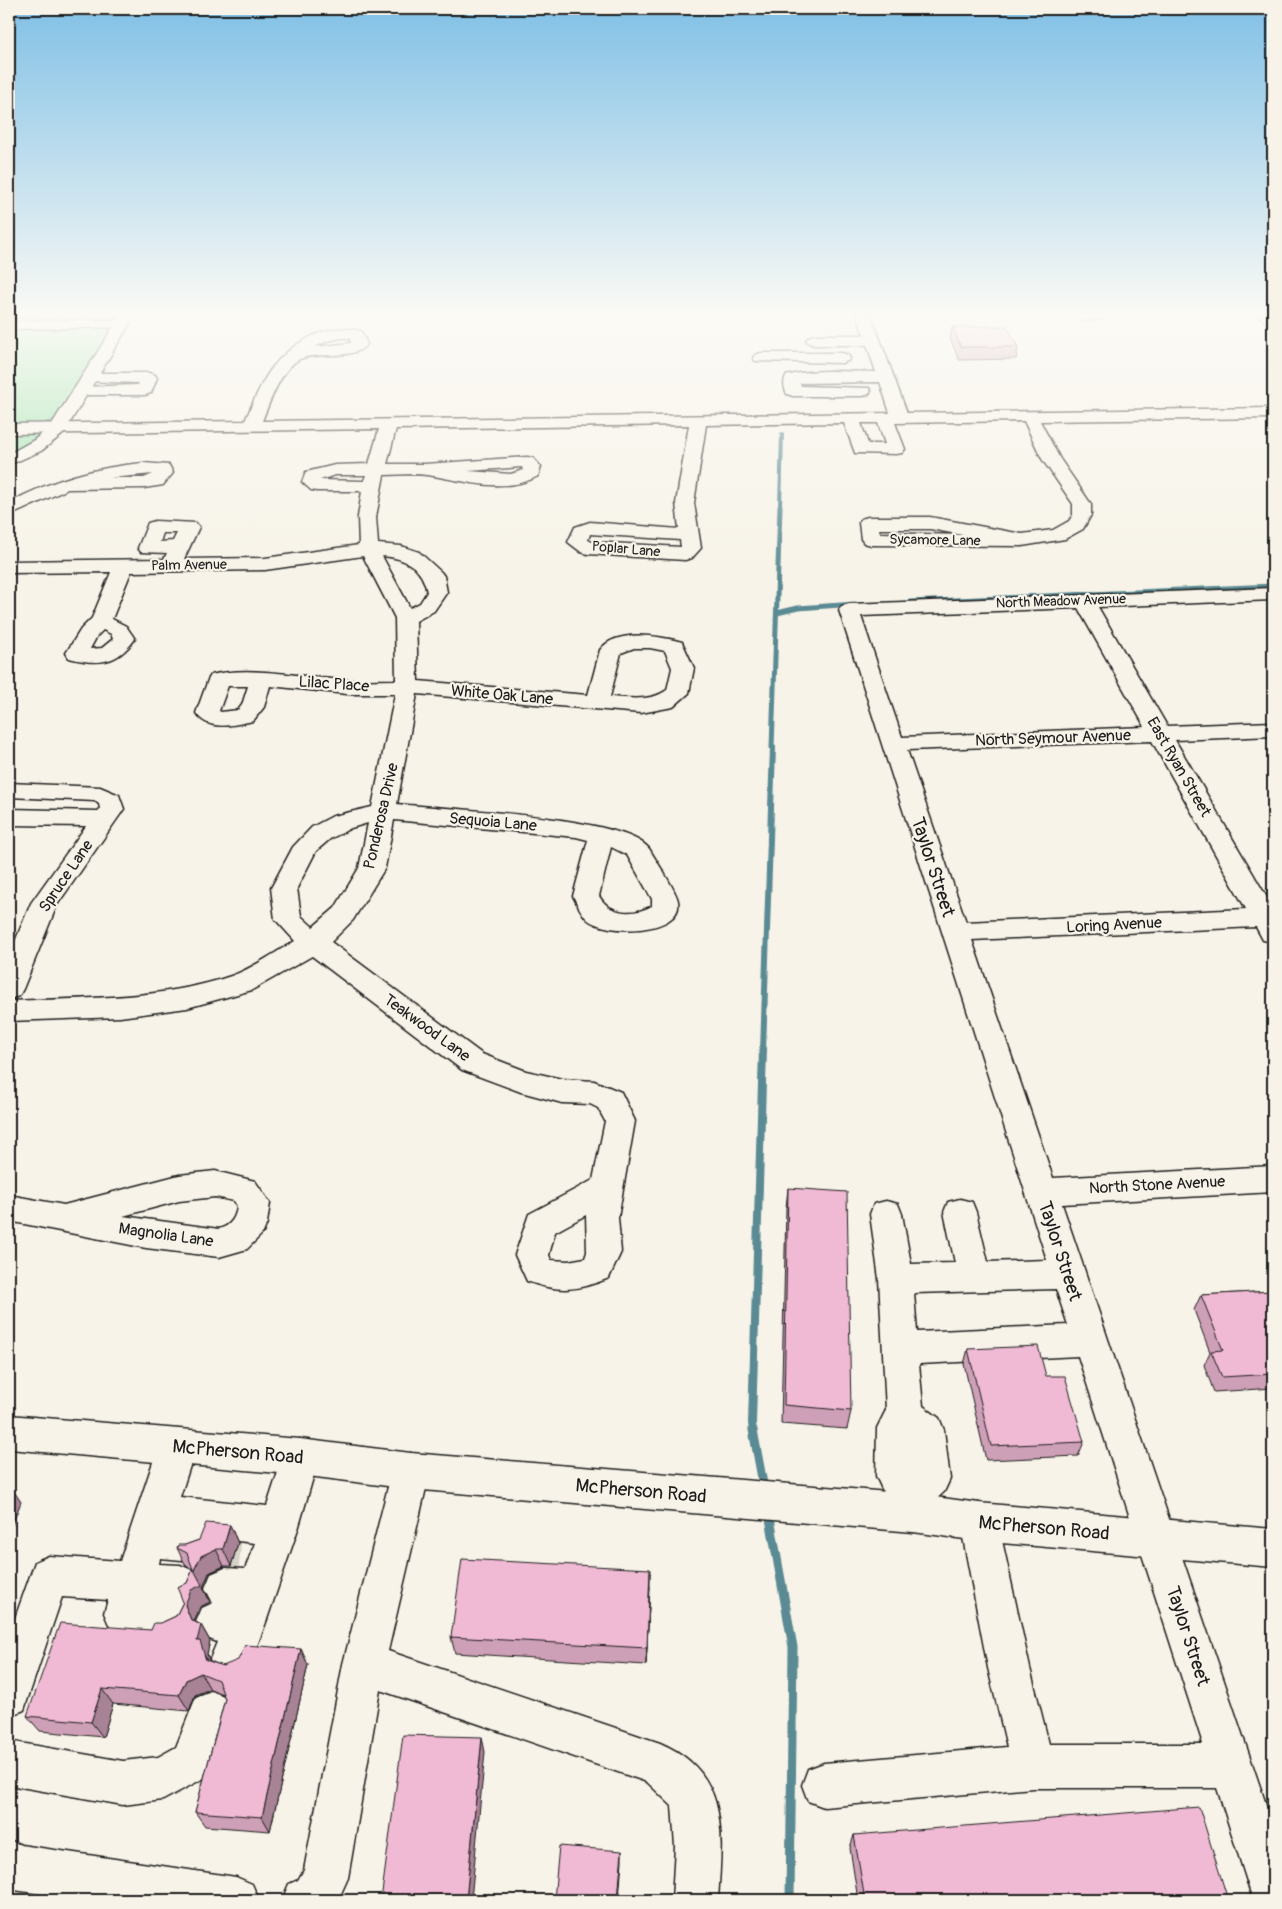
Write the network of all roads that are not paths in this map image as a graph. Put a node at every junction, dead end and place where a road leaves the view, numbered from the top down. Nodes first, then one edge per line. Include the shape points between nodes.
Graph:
1 (73, 404) edge
2 (262, 404) edge
3 (891, 404) edge
4 (1273, 413) edge
5 (1030, 417) junction
6 (851, 419) junction
7 (893, 419) junction
8 (698, 421) junction
9 (389, 425) junction
10 (251, 427) junction
11 (9, 430) edge
12 (57, 430) junction
13 (9, 460) edge
14 (424, 469) junction
15 (375, 478) junction
16 (67, 484) dead end
17 (9, 510) edge
18 (689, 535) junction
19 (1022, 540) junction
20 (180, 546) dead end
21 (369, 549) junction
22 (123, 566) junction
23 (171, 566) junction
24 (9, 567) edge
25 (1273, 594) edge
26 (1084, 600) junction
27 (849, 610) joint
28 (406, 618) junction
29 (101, 621) dead end
30 (261, 679) dead end
31 (408, 687) junction
32 (597, 702) dead end
33 (1273, 729) edge
34 (1160, 733) junction
35 (892, 744) junction
36 (9, 790) edge
37 (384, 811) junction
38 (9, 817) edge
39 (105, 819) junction
40 (602, 836) dead end
41 (1270, 923) edge
42 (955, 932) junction
43 (313, 943) junction
44 (9, 989) edge
45 (9, 1011) edge
46 (1273, 1179) edge
47 (607, 1188) dead end
48 (1040, 1192) junction
49 (9, 1208) edge
50 (960, 1212) dead end
51 (886, 1214) dead end
52 (65, 1218) junction
53 (1068, 1274) junction
54 (975, 1276) junction
55 (896, 1279) junction
56 (1090, 1340) junction
57 (900, 1349) junction
58 (9, 1432) edge
59 (177, 1447) junction
60 (300, 1458) junction
61 (411, 1470) junction
62 (912, 1505) junction
63 (979, 1522) junction
64 (151, 1526) junction
65 (280, 1526) junction
66 (1156, 1538) junction
67 (193, 1542) tunnel mouth
68 (1273, 1548) edge
69 (133, 1582) junction
70 (175, 1602) dead end
71 (235, 1617) dead end
72 (364, 1664) junction
73 (9, 1695) edge
74 (211, 1712) dead end
75 (9, 1763) edge
76 (1033, 1766) junction
77 (1232, 1766) junction
78 (824, 1785) dead end
79 (9, 1863) edge
80 (1273, 1892) edge
81 (236, 1900) edge
82 (306, 1900) edge
83 (694, 1900) edge

1 - 12 street
2 - 10 street
3 - 7 street
4 - 5 street
5 - 7 street
5 - 19 street, Sycamore Lane via 1051,459 1082,504 1082,515 1076,525 1058,535
6 - 7 street
6 - 7 street via 861,449 896,448
6 - 8 street
8 - 9 street
8 - 18 street via 685,503
9 - 10 street
9 - 15 street, Ponderosa Drive
10 - 12 street
11 - 12 street
12 - 13 street via 32,450
14 - 14 street via 470,478 517,479 532,472 528,462
14 - 15 street
15 - 21 street, Ponderosa Drive via 367,517
16 - 17 street via 35,495
18 - 18 street, Poplar Lane via 590,528 582,531 578,542 588,548 685,554 690,548
19 - 19 street, Sycamore Lane via 930,523 868,523 871,539
20 - 23 street
21 - 23 street, Palm Avenue via 310,559 300,570 282,579 262,583 238,580 227,574 221,565
21 - 28 street, Ponderosa Drive
21 - 28 street via 412,556 434,576 437,592 427,607
22 - 23 street, Palm Avenue
22 - 24 street, Palm Avenue
22 - 29 street
25 - 26 street, North Meadow Avenue
26 - 27 street, North Meadow Avenue
26 - 34 street, East Ryan Street
27 - 35 street, Taylor Street
28 - 31 street, Ponderosa Drive
30 - 31 street, Lilac Place via 347,687
31 - 32 street, White Oak Lane
31 - 37 street, Ponderosa Drive
33 - 34 street, North Seymour Avenue
34 - 35 street, North Seymour Avenue
34 - 41 street, East Ryan Street
35 - 42 street, Taylor Street
36 - 39 street via 100,794 110,800 112,809
37 - 40 street, Sequoia Lane via 576,829
37 - 43 street, Ponderosa Drive via 372,868 344,914
37 - 43 street via 342,822 321,833 306,847 295,866 284,888 288,919
38 - 39 street, Spruce Lane
39 - 44 street, Spruce Lane via 44,902
41 - 42 street, Loring Avenue
42 - 48 street, Taylor Street
43 - 45 street, Ponderosa Drive via 242,983 187,998 120,1007
43 - 47 street, Teakwood Lane via 472,1062 522,1082 562,1091 594,1093 610,1100 620,1121
46 - 48 street, North Stone Avenue
48 - 53 street, Taylor Street
49 - 52 street, Magnolia Lane
50 - 54 street
51 - 55 street
52 - 52 street, Magnolia Lane via 146,1234 218,1243 236,1238 251,1223 254,1203 244,1190 215,1184 179,1188
53 - 54 street
53 - 56 street, Taylor Street
54 - 55 street
55 - 57 street
56 - 57 street
56 - 66 street, Taylor Street
57 - 62 street via 905,1414 895,1428 895,1476
58 - 59 street, McPherson Road
59 - 60 street, McPherson Road
59 - 64 street
60 - 61 street, McPherson Road
60 - 65 street
61 - 62 street, McPherson Road via 804,1506
61 - 72 street
62 - 63 street, McPherson Road
63 - 66 street, McPherson Road
63 - 76 street
64 - 65 street
64 - 67 street
64 - 69 street
65 - 71 street
66 - 68 street, McPherson Road
66 - 77 street, Taylor Street
69 - 70 street via 124,1613
69 - 73 street via 49,1576
72 - 82 street via 325,1878 314,1896
72 - 83 street via 660,1765 691,1795 698,1826
74 - 75 street via 191,1762 163,1778 123,1782
76 - 77 street
76 - 78 street
77 - 80 street, Taylor Street
79 - 81 street via 14,1867

